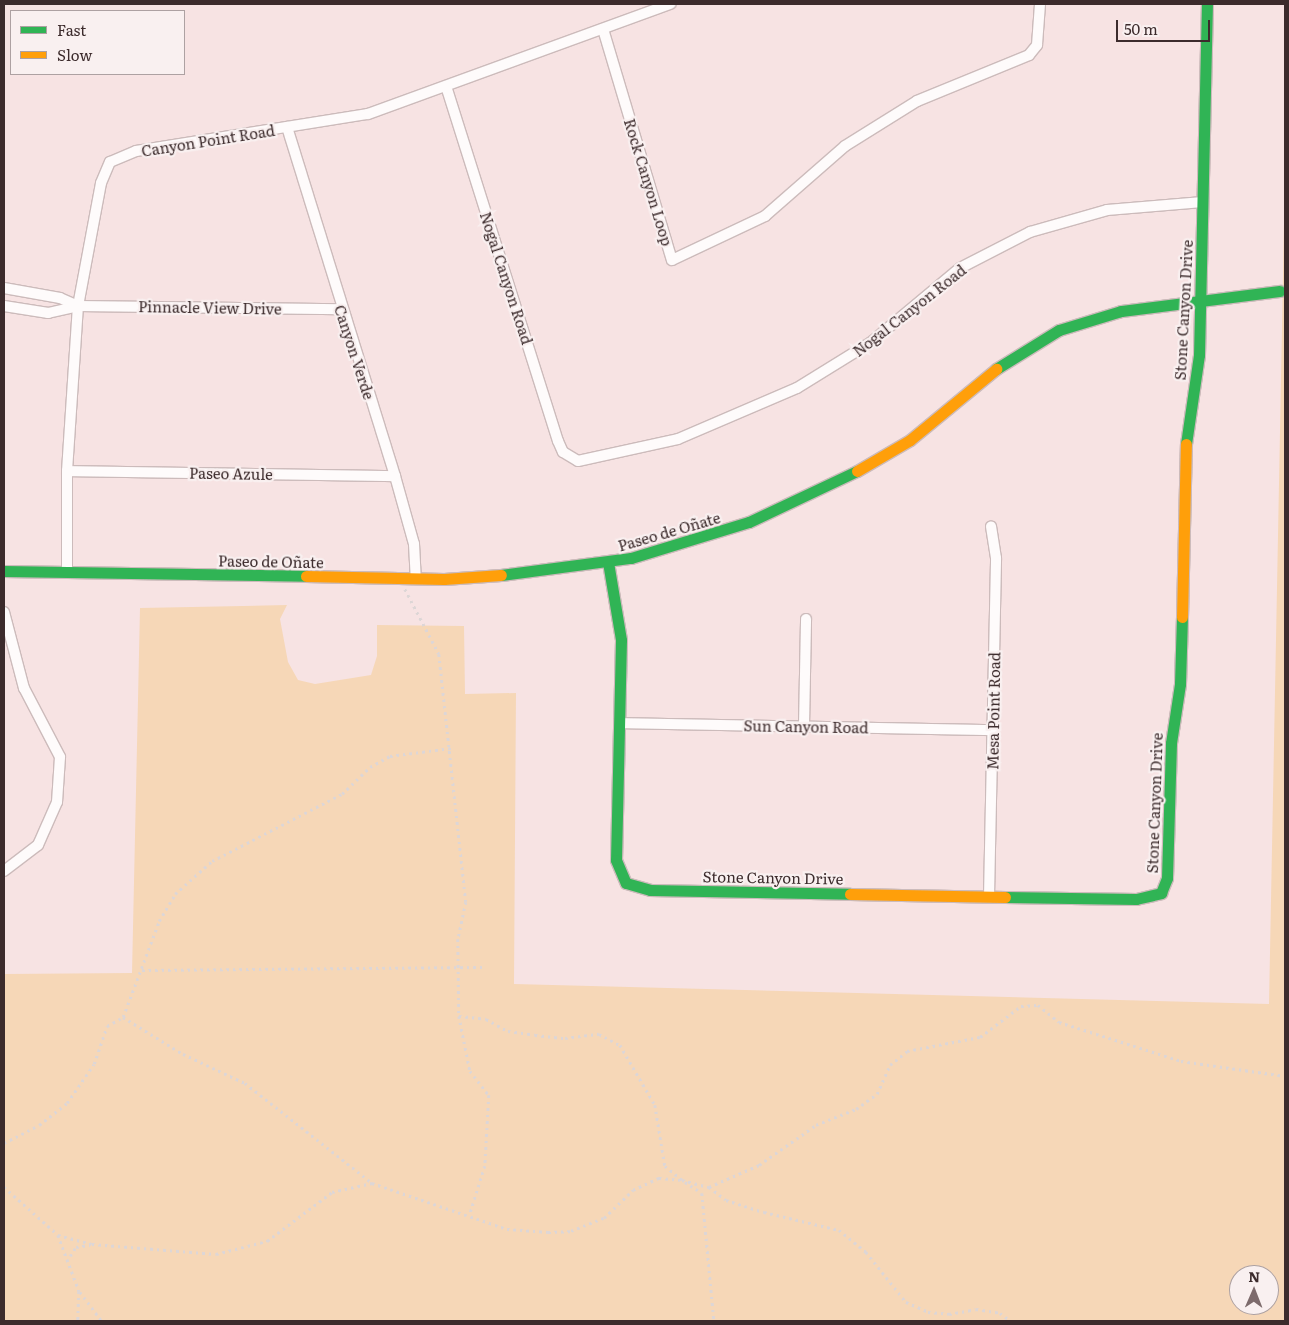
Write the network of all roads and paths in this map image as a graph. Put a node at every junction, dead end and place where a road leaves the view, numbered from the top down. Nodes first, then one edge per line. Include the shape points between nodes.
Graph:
1 (671, 4) edge
2 (1040, 4) edge
3 (1207, 4) edge
4 (603, 29) junction
5 (446, 86) junction
6 (287, 128) junction
7 (1203, 202) junction
8 (4, 288) edge
9 (1280, 291) dead end
10 (1200, 301) junction
11 (4, 306) edge
12 (78, 306) junction
13 (342, 309) junction
14 (67, 470) junction
15 (395, 476) junction
16 (991, 526) dead end
17 (608, 562) junction
18 (4, 572) edge
19 (67, 572) junction
20 (401, 579) junction
21 (416, 579) junction
22 (4, 612) edge
23 (806, 619) dead end
24 (620, 723) junction
25 (804, 726) junction
26 (992, 730) junction
27 (452, 748) junction
28 (4, 871) edge
29 (989, 896) junction
30 (482, 967) dead end
31 (142, 970) junction
32 (458, 970) junction
33 (459, 1016) junction
34 (123, 1017) junction
35 (1285, 1076) edge
36 (4, 1143) edge
37 (682, 1180) junction
38 (372, 1183) junction
39 (4, 1187) edge
40 (709, 1187) junction
41 (470, 1214) junction
42 (58, 1235) junction
43 (92, 1244) junction
44 (70, 1256) junction
45 (80, 1291) junction
46 (78, 1321) edge
47 (102, 1321) edge
48 (714, 1321) edge
49 (1012, 1321) edge

1 - 4 street, Canyon Point Road
2 - 4 street, Rock Canyon Loop via 1037,45 1029,55 917,101 844,146 765,216 672,260
3 - 7 street, Stone Canyon Drive
4 - 5 street, Canyon Point Road
5 - 6 street, Canyon Point Road via 360,116
5 - 7 street, Nogal Canyon Road via 558,441 563,452 578,461 617,456 678,439 798,388 870,343 954,272 1030,232 1107,210
6 - 12 street, Canyon Point Road via 136,151 110,162 102,183
6 - 13 street, Canyon Verde
7 - 10 street, Stone Canyon Drive
8 - 12 street, Pinnacle View Drive via 60,298
9 - 10 street, Paseo de Oñate
10 - 17 street, Paseo de Oñate via 1120,311 1059,330 1012,356 910,440 836,483 727,530
10 - 29 street, Stone Canyon Drive via 1198,364 1185,442 1180,684 1170,743 1165,886 1145,899
11 - 12 street, Pinnacle View Drive via 48,313
12 - 13 street, Pinnacle View Drive
12 - 14 street, Canyon Point Road
13 - 15 street, Canyon Verde
14 - 15 street, Paseo Azule
14 - 19 street, Canyon Point Road
15 - 21 street, Canyon Verde via 414,544
16 - 26 street, Mesa Point Road via 996,558
17 - 21 street, Paseo de Oñate via 516,575
17 - 24 street, Stone Canyon Drive via 621,634
18 - 19 street, Paseo de Oñate
19 - 20 street, Paseo de Oñate
20 - 21 street, Paseo de Oñate
20 - 27 path via 439,654
22 - 28 street via 24,688 60,757 57,802 38,845
23 - 25 street
24 - 25 street, Sun Canyon Road
24 - 29 street, Stone Canyon Drive via 616,860 621,876 633,886
25 - 26 street, Sun Canyon Road
26 - 29 street, Mesa Point Road
27 - 31 path via 390,756 370,767 342,794 212,861 175,894 159,921
27 - 32 path via 466,902
30 - 32 path
31 - 32 path
31 - 34 path
32 - 33 path
33 - 37 path via 486,1019 508,1031 535,1035 565,1038 600,1034 620,1045 656,1105 665,1166
33 - 41 path via 470,1071 489,1095 485,1166
34 - 36 path via 107,1026 94,1064 67,1103 39,1125
34 - 38 path via 183,1054 245,1083
35 - 40 path via 1181,1061 1059,1022 1038,1005 1021,1006 980,1037 907,1051 890,1065 877,1094 856,1109 816,1125 759,1165
37 - 40 path
37 - 41 path via 659,1178 633,1190 604,1218 571,1231 506,1229
37 - 48 path via 702,1193
38 - 41 path
38 - 43 path via 332,1192 267,1241 216,1254
39 - 42 path
40 - 49 path via 726,1200 839,1230 866,1252 906,1302 928,1312 949,1314 976,1309 1000,1313
42 - 43 path
42 - 44 path
43 - 44 path via 76,1247
44 - 45 path
45 - 46 path
45 - 47 path

